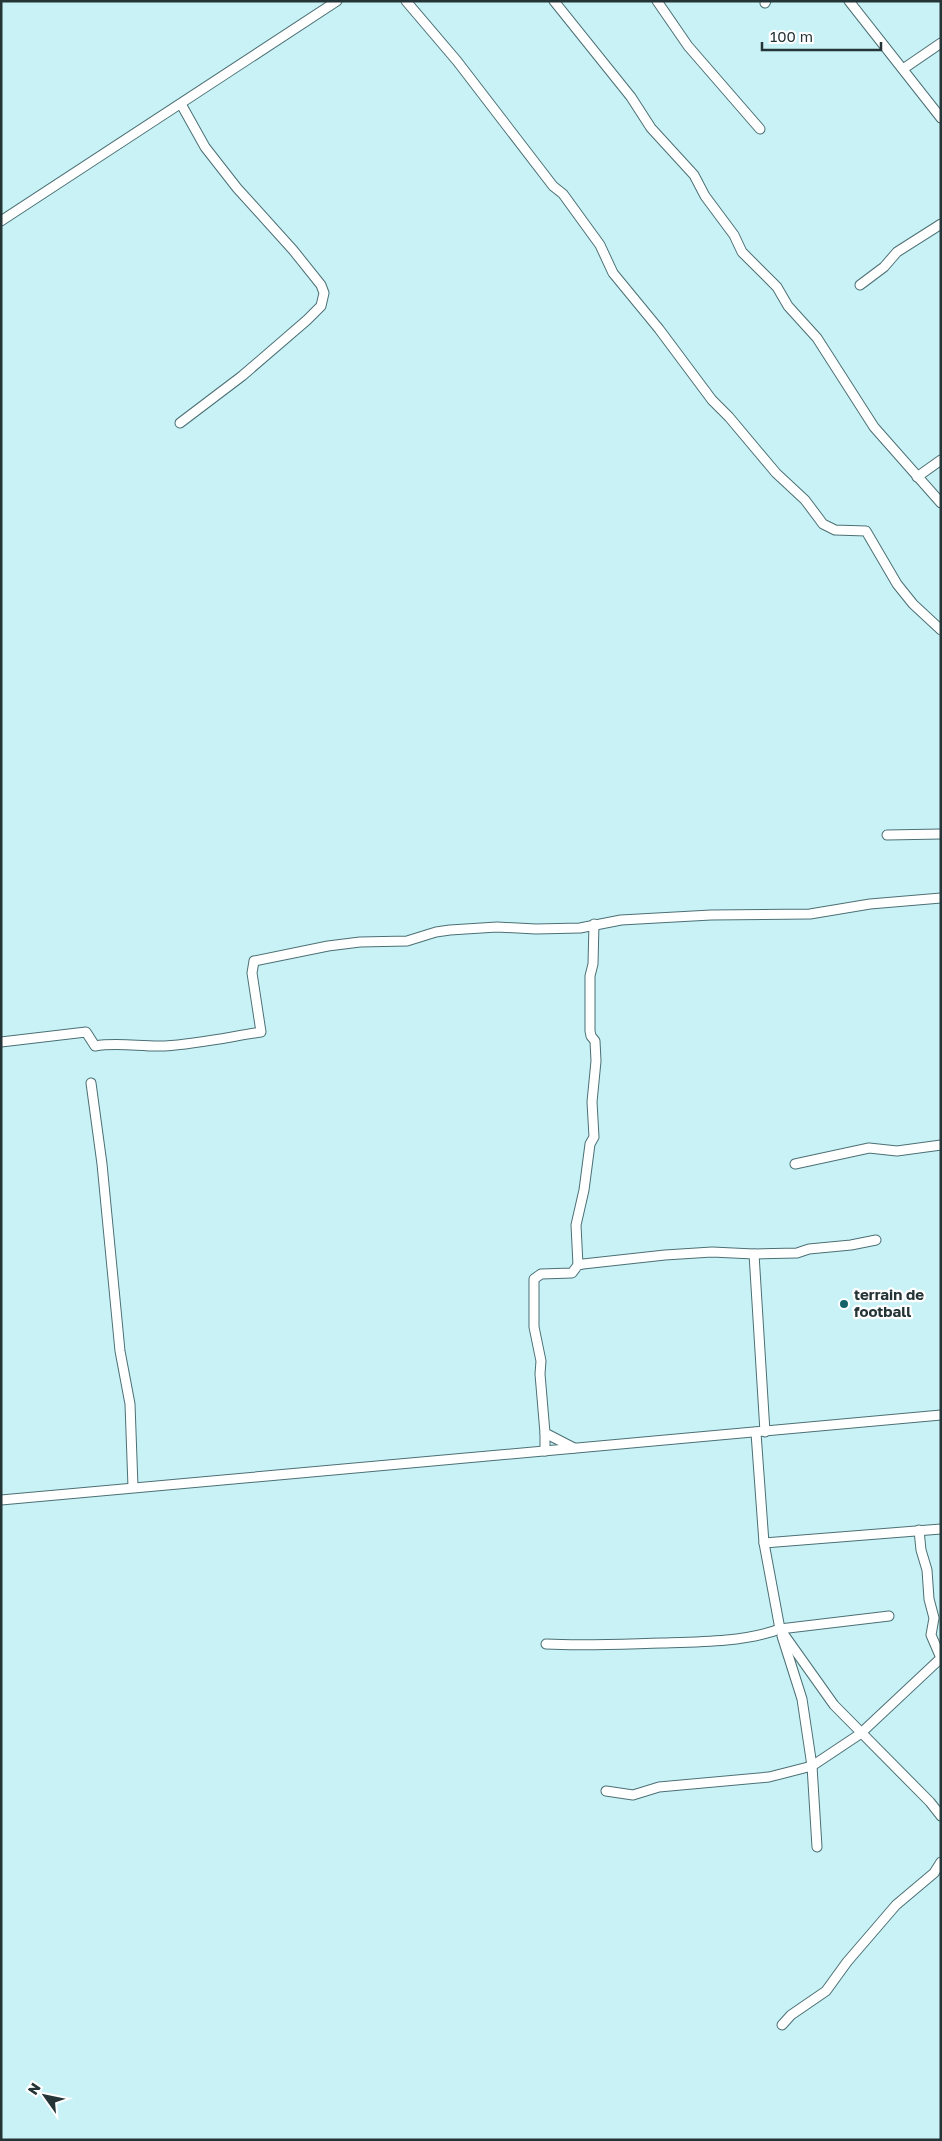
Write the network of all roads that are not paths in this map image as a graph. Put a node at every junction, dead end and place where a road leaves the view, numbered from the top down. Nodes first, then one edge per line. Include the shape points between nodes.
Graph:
1 (337, 1) edge
2 (406, 1) edge
3 (554, 1) edge
4 (657, 1) edge
5 (850, 1) edge
6 (941, 43) edge
7 (903, 69) junction
8 (181, 104) junction
9 (941, 118) edge
10 (760, 129) dead end
11 (1, 221) edge
12 (941, 224) edge
13 (860, 285) dead end
14 (180, 422) dead end
15 (941, 460) edge
16 (917, 477) junction
17 (941, 503) edge
18 (941, 630) edge
19 (941, 834) edge
20 (888, 835) dead end
21 (941, 898) edge
22 (594, 924) junction
23 (1, 1042) edge
24 (91, 1083) dead end
25 (941, 1145) edge
26 (795, 1164) dead end
27 (876, 1240) dead end
28 (754, 1254) junction
29 (578, 1265) junction
30 (941, 1415) edge
31 (545, 1433) junction
32 (760, 1433) junction
33 (574, 1449) junction
34 (545, 1451) junction
35 (133, 1487) junction
36 (1, 1500) edge
37 (941, 1529) edge
38 (919, 1530) junction
39 (764, 1543) junction
40 (889, 1616) dead end
41 (780, 1629) junction
42 (546, 1644) dead end
43 (941, 1658) edge
44 (860, 1734) junction
45 (812, 1766) junction
46 (606, 1791) dead end
47 (941, 1816) edge
48 (817, 1847) dead end
49 (941, 1862) edge
50 (782, 2025) dead end

1 - 8 street
2 - 18 street via 563,194 600,244 614,273 712,400 776,473 805,500 823,524 835,530 866,531 897,584
3 - 16 street via 631,97 651,128 694,175 704,196 734,235 742,252 777,287 788,306 817,338 874,427
4 - 10 street via 688,46
5 - 7 street
6 - 7 street
7 - 9 street
8 - 11 street
8 - 14 street via 205,147 324,292 320,306 307,320 242,376
12 - 13 street via 897,252 884,267
15 - 16 street
16 - 17 street
19 - 20 street
21 - 22 street via 870,904 810,914 712,915
22 - 23 street via 580,928 450,930 407,941 328,946 254,961 252,973 261,1032 210,1042 163,1046 113,1043 95,1046 86,1032
22 - 29 street via 589,990 591,1036 595,1042 596,1061 592,1102 594,1137 576,1224
24 - 35 street via 120,1352 130,1404
25 - 26 street via 897,1151 869,1148
27 - 28 street via 809,1248 797,1253
28 - 29 street via 664,1254
28 - 32 street
29 - 31 street via 572,1273 541,1274 534,1279 534,1327 541,1362
30 - 32 street
31 - 33 street
31 - 34 street
32 - 33 street
32 - 39 street
33 - 34 street
34 - 35 street
35 - 36 street
37 - 38 street
38 - 39 street
38 - 43 street via 934,1618 931,1635
39 - 41 street
40 - 41 street
41 - 42 street via 692,1642 598,1646
41 - 44 street via 834,1705
41 - 45 street via 802,1699
43 - 44 street
44 - 45 street
44 - 47 street
45 - 46 street via 769,1777 659,1787 633,1795
45 - 48 street
49 - 50 street via 929,1878 896,1905 843,1966 826,1991

